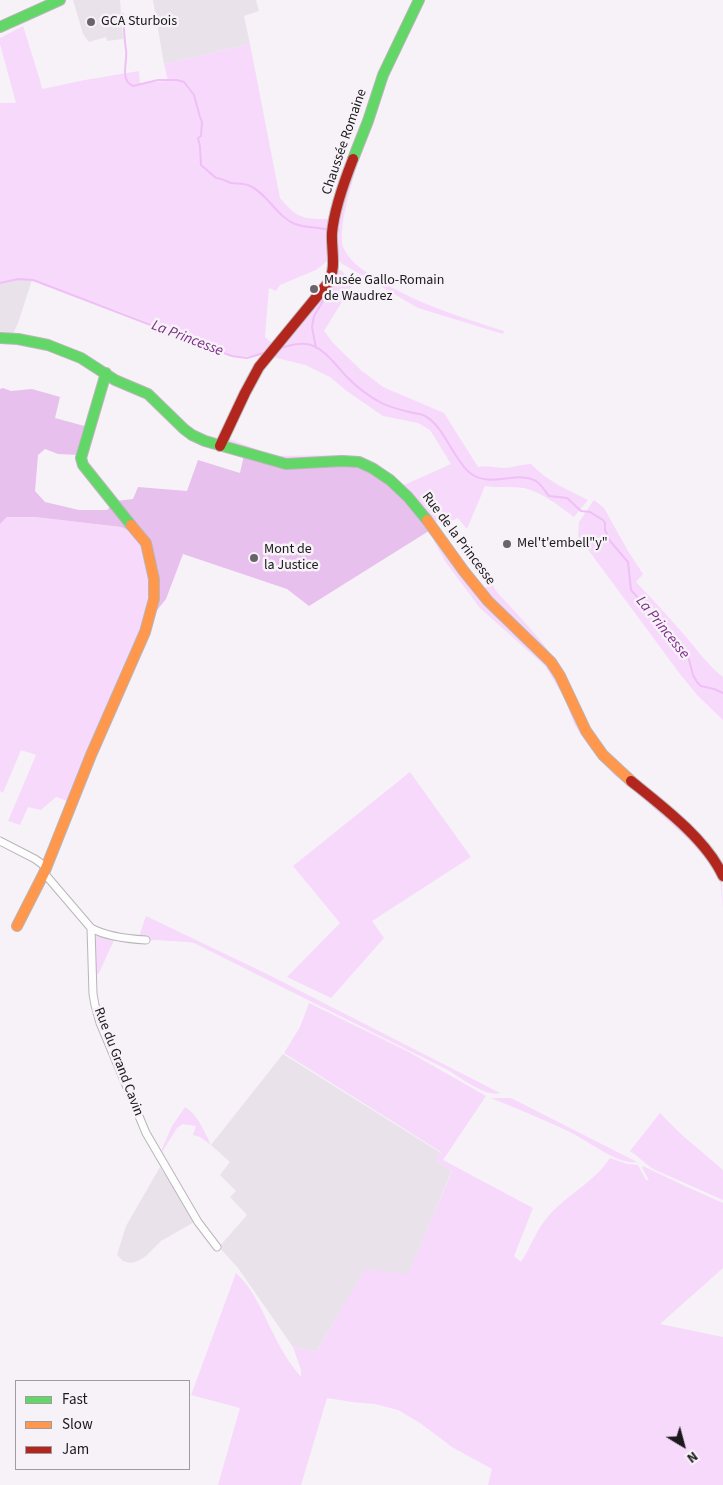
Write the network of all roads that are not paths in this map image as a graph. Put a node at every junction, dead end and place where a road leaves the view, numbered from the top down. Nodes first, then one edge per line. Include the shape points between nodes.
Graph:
1 (60, 0) edge
2 (418, 0) edge
3 (0, 27) edge
4 (0, 338) edge
5 (106, 373) junction
6 (220, 446) junction
7 (0, 841) edge
8 (45, 870) junction
9 (722, 873) edge
10 (17, 926) dead end
11 (91, 928) junction
12 (146, 940) dead end
13 (217, 1247) dead end

1 - 3 street
2 - 6 street, Chaussée Romaine via 383,75 348,168 332,233 332,276 259,367
4 - 5 street, Rue de la Princesse via 61,349
5 - 6 street, Rue de la Princesse via 114,380 154,398 192,435
5 - 8 street via 81,461 146,543 154,579 154,599 145,632
6 - 9 street, Rue de la Princesse via 286,464 359,462 390,480 426,518 488,600 551,662 586,731 604,755 690,832
7 - 8 street via 35,860
8 - 10 street
8 - 11 street
11 - 12 street via 117,937
11 - 13 street, Rue du Grand Cavin via 93,994 100,1023 146,1133 198,1222

